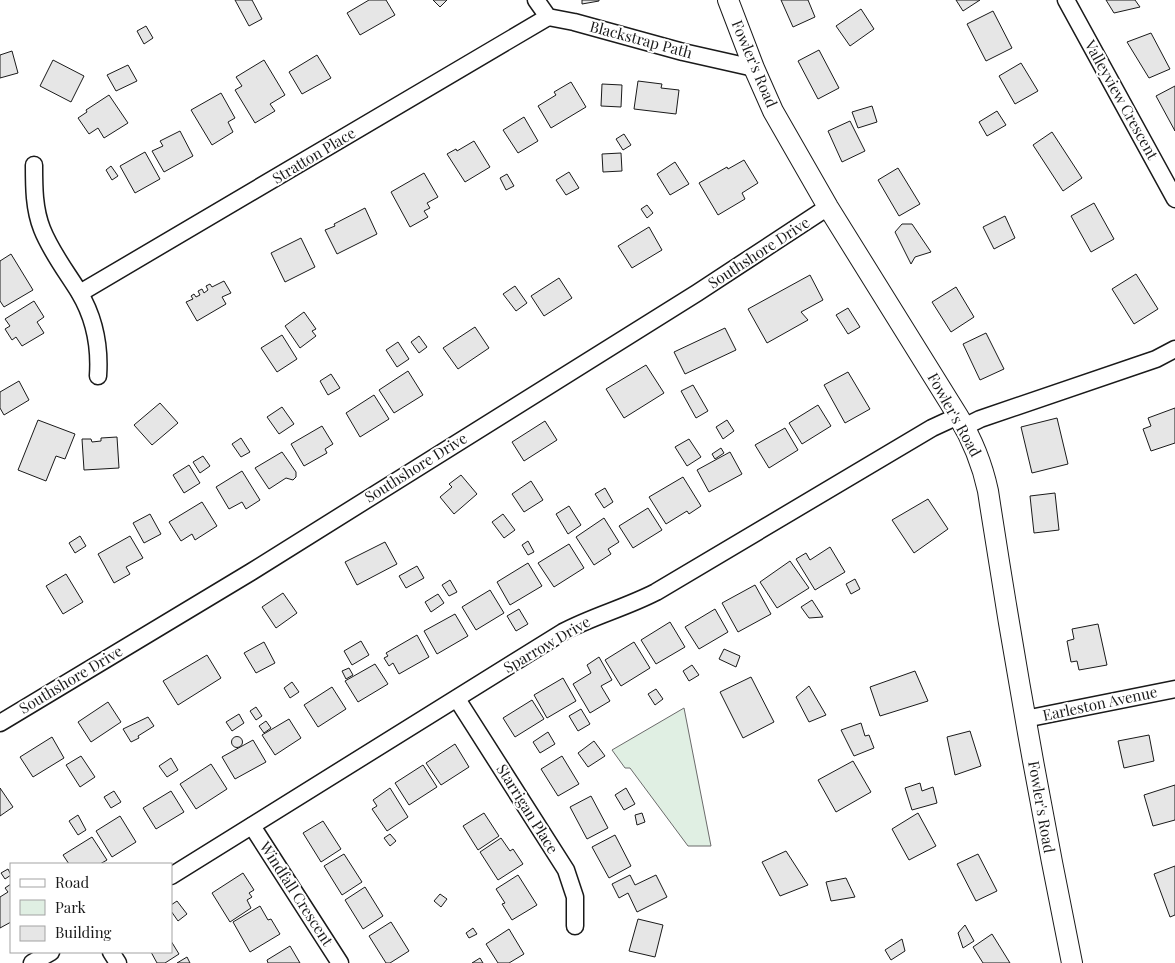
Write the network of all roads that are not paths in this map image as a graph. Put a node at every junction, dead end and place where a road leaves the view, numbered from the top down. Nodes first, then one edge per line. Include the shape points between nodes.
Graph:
1 (536, 0) edge
2 (728, 0) edge
3 (1066, 0) edge
4 (548, 17) junction
5 (754, 68) junction
6 (34, 165) dead end
7 (1175, 199) edge
8 (828, 207) junction
9 (80, 293) junction
10 (1175, 349) edge
11 (98, 376) dead end
12 (961, 421) junction
13 (1175, 688) edge
14 (457, 698) junction
15 (1025, 720) junction
16 (0, 723) edge
17 (252, 826) junction
18 (172, 875) edge
19 (575, 926) dead end
20 (48, 953) edge
21 (32, 963) edge
22 (340, 963) edge
23 (1072, 963) edge

1 - 4 street
2 - 5 street, Fowler's Road
3 - 7 street, Valleyview Crescent
4 - 5 street, Blackstrap Path
4 - 9 street, Stratton Place
5 - 8 street, Fowler's Road via 774,111
6 - 9 street via 35,197 42,228
8 - 12 street, Fowler's Road
8 - 16 street, Southshore Drive via 697,293 259,567
9 - 11 street via 96,333
10 - 12 street via 980,419
12 - 14 street, Sparrow Drive via 932,428 656,592 563,632
12 - 15 street, Fowler's Road via 981,463 988,490
13 - 15 street, Earleston Avenue
14 - 17 street, Sparrow Drive
14 - 19 street, Starrigan Place via 566,870 575,897
15 - 23 street, Fowler's Road
17 - 18 street, Sparrow Drive
17 - 22 street, Windfall Crescent
20 - 21 street

